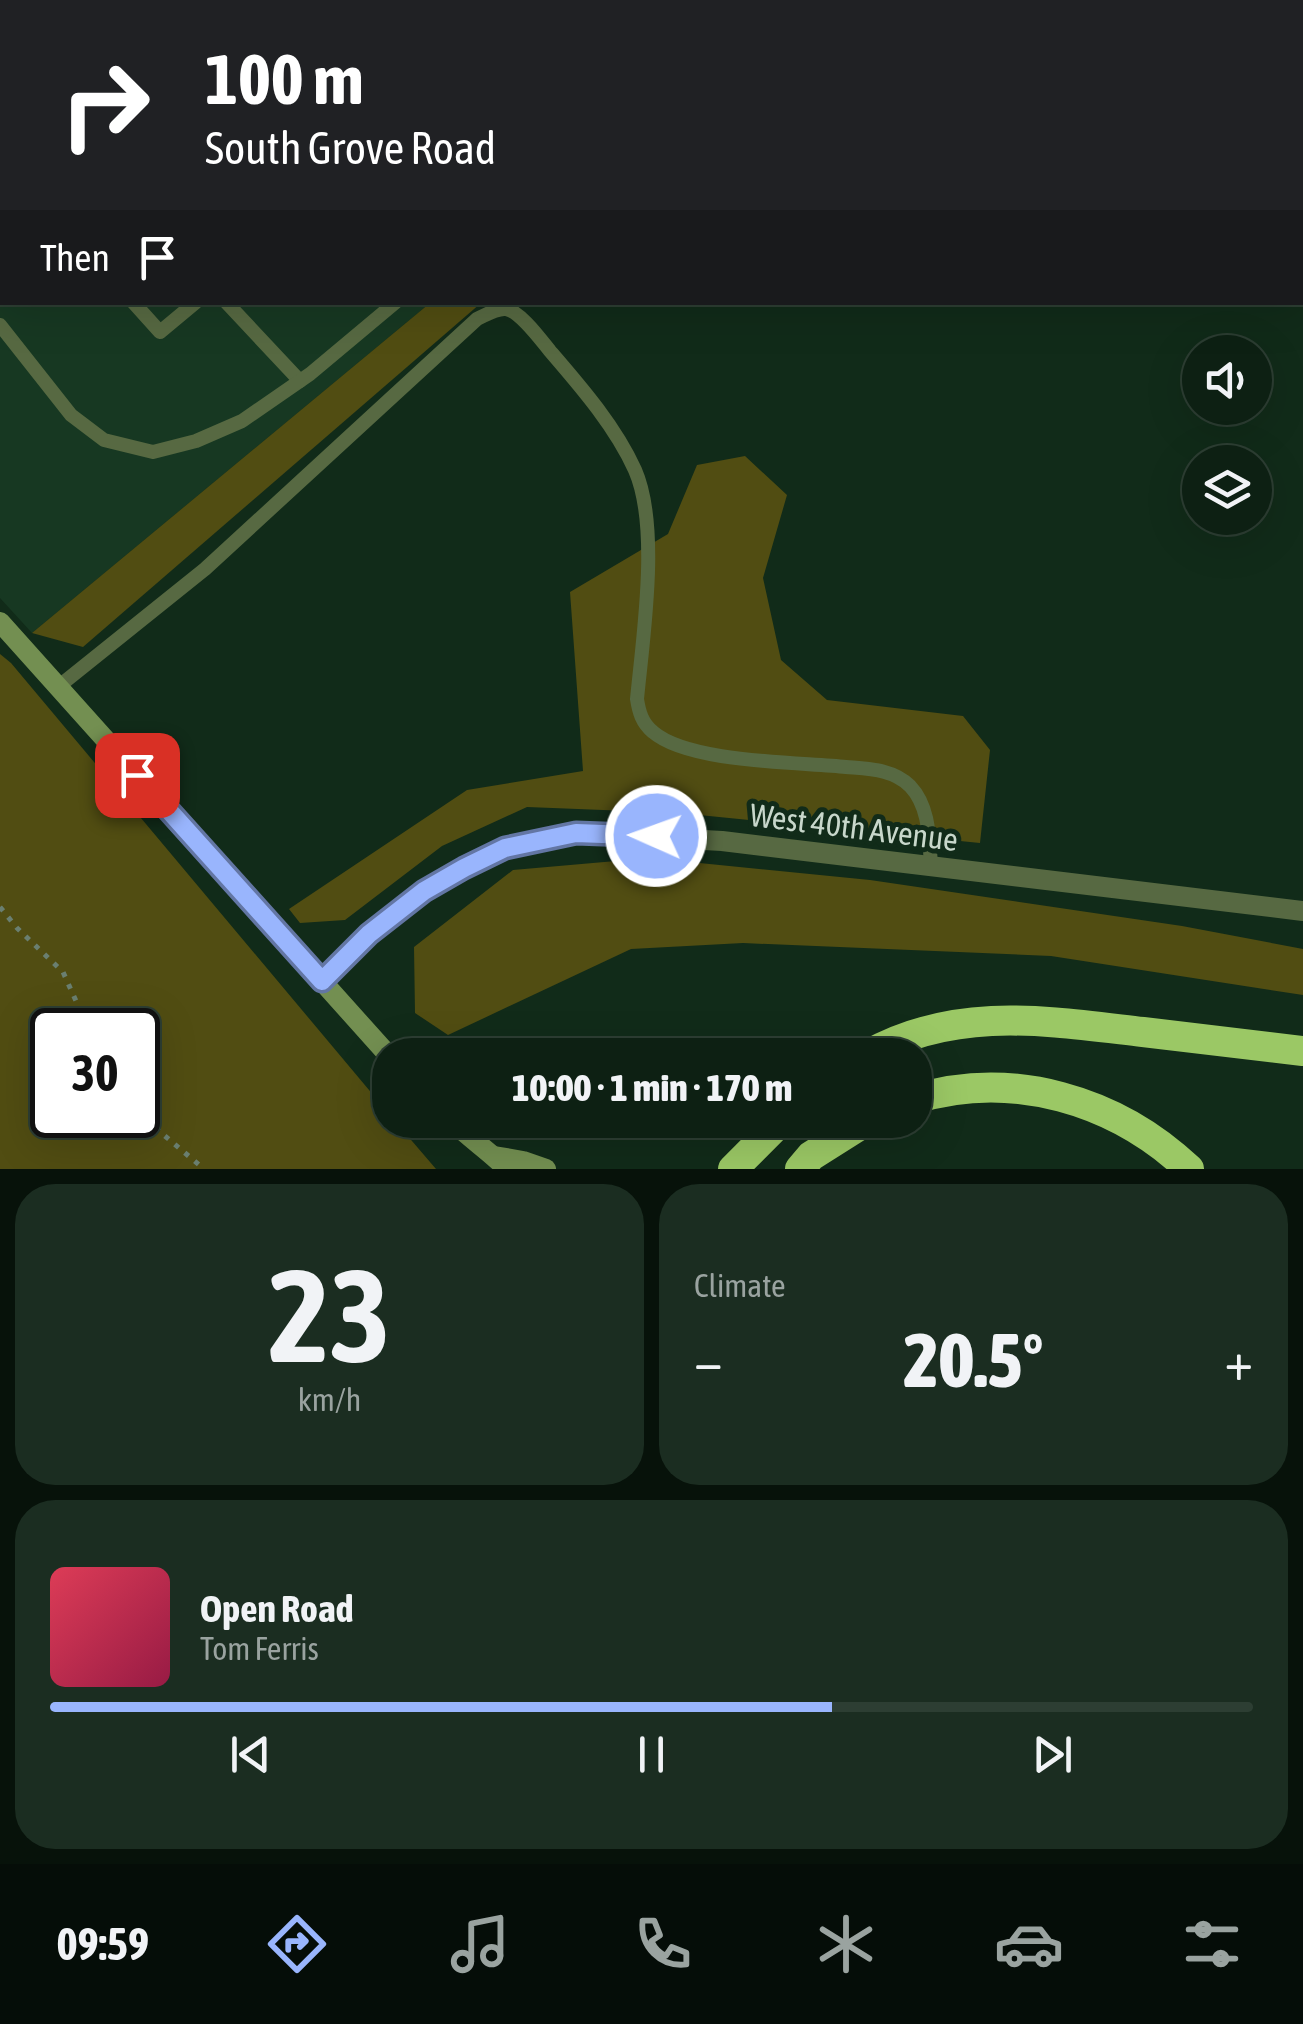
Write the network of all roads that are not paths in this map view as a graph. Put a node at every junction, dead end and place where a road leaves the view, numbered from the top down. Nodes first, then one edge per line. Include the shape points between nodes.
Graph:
1 (136, 305) edge
2 (192, 305) edge
3 (229, 305) edge
4 (393, 305) edge
5 (0, 326) edge
6 (300, 380) junction
7 (0, 622) edge
8 (58, 686) junction
9 (931, 866) junction
10 (1303, 911) edge
11 (322, 981) junction
12 (373, 1038) edge
13 (901, 1038) edge
14 (1303, 1051) edge
15 (932, 1094) edge
16 (469, 1138) edge
17 (764, 1138) edge
18 (840, 1138) edge
19 (500, 1162) edge
20 (546, 1169) edge
21 (733, 1169) edge
22 (800, 1169) edge
23 (1189, 1169) edge

1 - 2 lane via 160,332
3 - 6 lane
4 - 6 lane
5 - 6 lane via 72,416 104,440 130,448 153,452 196,442 242,421
7 - 8 main road
8 - 9 lane via 205,568 478,319 507,309 616,434 636,473 646,513 647,589 637,699 652,732 676,746 732,758 894,773 926,814
8 - 11 main road
9 - 10 street, West 40th Avenue
9 - 11 street, West 40th Avenue via 722,841 576,833 505,848 424,891
11 - 12 main road
13 - 14 highway via 983,1020 1058,1022
15 - 23 highway via 983,1086 1083,1102 1128,1123
16 - 19 main road
17 - 21 highway
18 - 22 highway
19 - 20 main road

